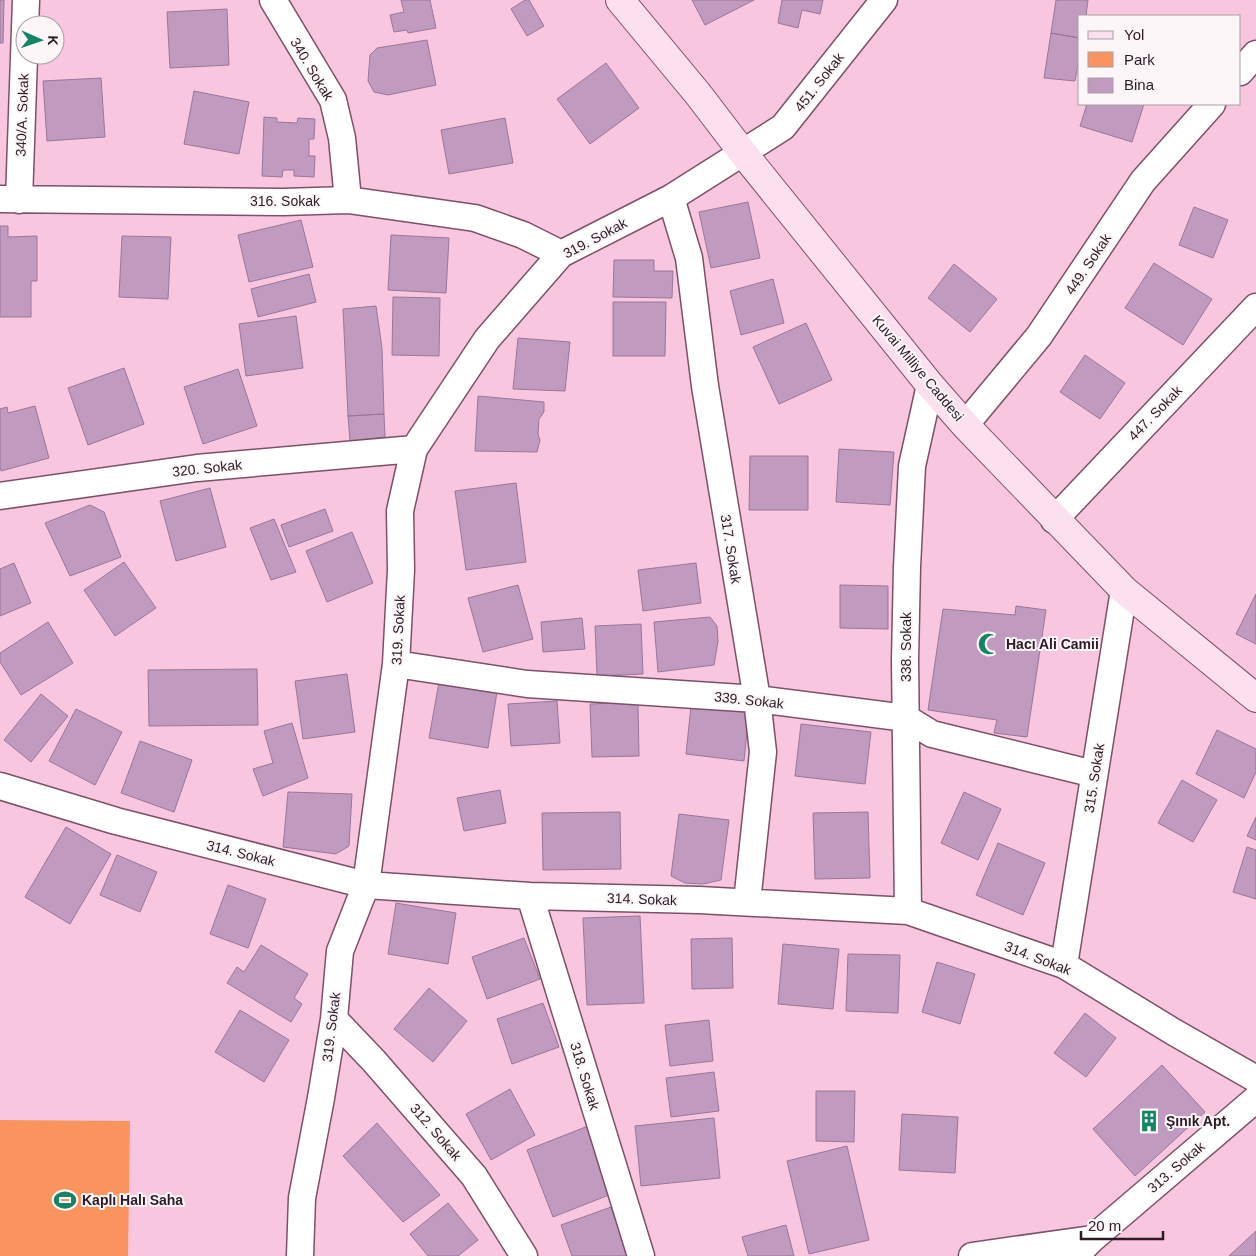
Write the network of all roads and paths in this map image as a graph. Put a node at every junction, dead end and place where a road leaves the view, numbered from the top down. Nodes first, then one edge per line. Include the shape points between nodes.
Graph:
1 (26, 0) edge
2 (273, 0) edge
3 (620, 0) edge
4 (884, 0) edge
5 (1256, 54) edge
6 (1241, 71) edge
7 (1211, 105) edge
8 (743, 153) junction
9 (671, 198) junction
10 (10, 199) edge
11 (348, 200) junction
12 (561, 254) junction
13 (1256, 307) edge
14 (930, 385) junction
15 (965, 425) junction
16 (414, 449) junction
17 (0, 496) edge
18 (1054, 520) junction
19 (1124, 590) junction
20 (396, 664) junction
21 (1256, 698) edge
22 (757, 699) junction
23 (906, 718) junction
24 (1094, 774) junction
25 (0, 786) edge
26 (366, 885) junction
27 (530, 896) junction
28 (747, 902) junction
29 (908, 911) junction
30 (1064, 965) junction
31 (334, 1019) junction
32 (1256, 1079) edge
33 (1256, 1099) edge
34 (1084, 1248) edge
35 (300, 1256) edge
36 (524, 1256) edge
37 (641, 1256) edge
38 (972, 1256) edge

1 - 10 street, 340/A. Sokak
2 - 11 street, 340. Sokak via 333,100 342,138
3 - 8 street, Kuvai Milliye Caddesi
4 - 8 street, 451. Sokak via 783,127
5 - 6 street
7 - 15 street, 449. Sokak via 1143,181 1039,336
8 - 9 street, 319. Sokak
8 - 14 street, Kuvai Milliye Caddesi
9 - 12 street, 319. Sokak
9 - 22 street, 317. Sokak via 689,258 705,386
10 - 11 street, 316. Sokak
11 - 12 street, 316. Sokak via 475,218 523,235
12 - 16 street, 319. Sokak via 487,339
13 - 18 street, 447. Sokak
14 - 15 street, Kuvai Milliye Caddesi
14 - 23 street, 338. Sokak via 912,466 907,568
15 - 18 street, Kuvai Milliye Caddesi
16 - 17 street, 320. Sokak via 197,468
16 - 20 street, 319. Sokak via 400,511 401,570
18 - 19 street, Kuvai Milliye Caddesi
19 - 21 street, Kuvai Milliye Caddesi
19 - 24 street, 315. Sokak
20 - 22 street, 339. Sokak via 527,684
20 - 26 street, 319. Sokak
22 - 23 street, 339. Sokak
22 - 28 street, 317. Sokak via 763,752
23 - 24 street, 339. Sokak via 932,734
23 - 29 street, 338. Sokak
24 - 30 street, 315. Sokak
25 - 26 street, 314. Sokak via 116,821
26 - 27 street, 314. Sokak
26 - 31 street, 319. Sokak via 340,951
27 - 28 street, 314. Sokak
27 - 37 street, 318. Sokak
28 - 29 street, 314. Sokak
29 - 30 street, 314. Sokak
30 - 32 street, 314. Sokak
31 - 35 street, 319. Sokak via 302,1198
31 - 36 street, 312. Sokak via 474,1176
33 - 34 street, 313. Sokak
34 - 38 street

